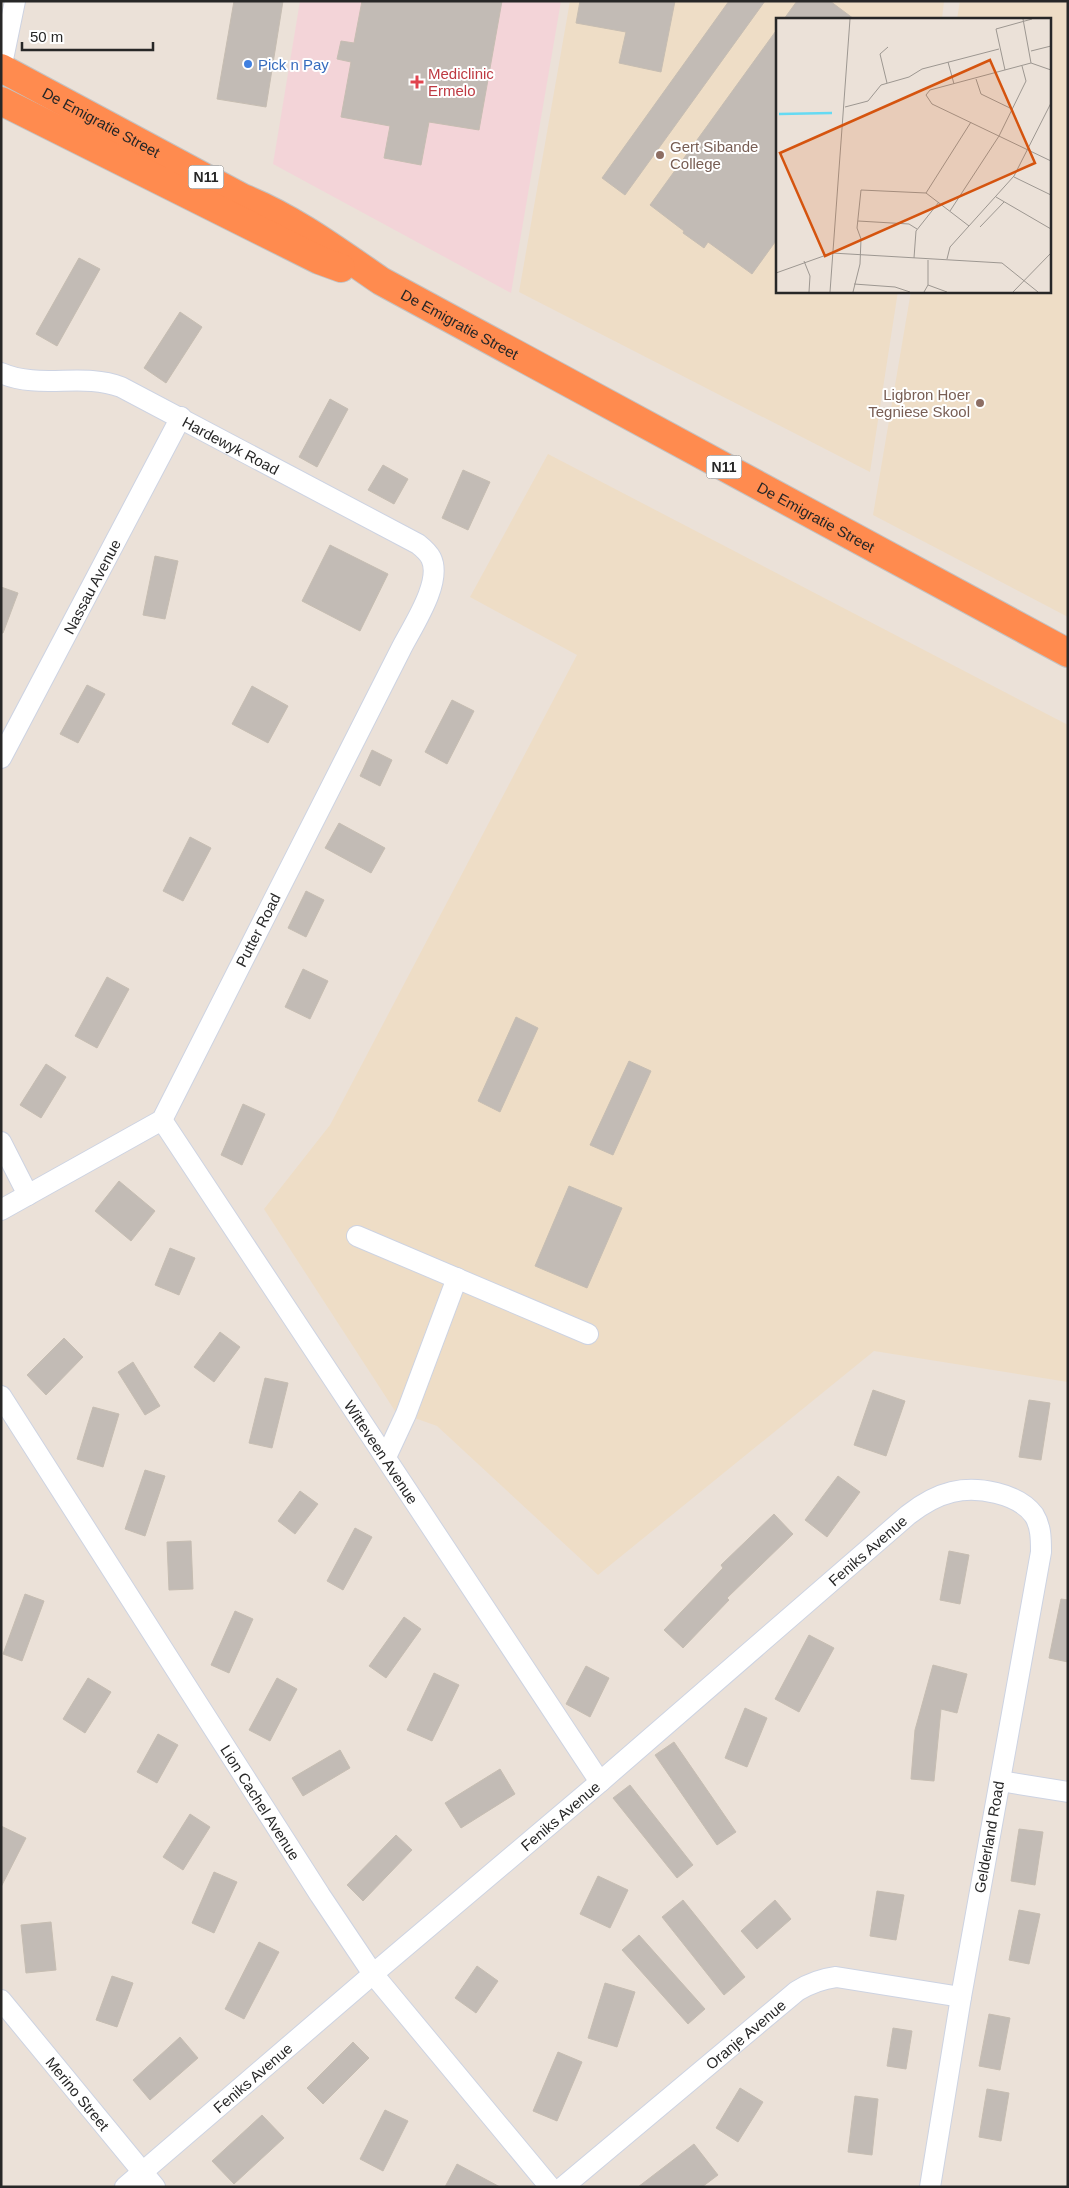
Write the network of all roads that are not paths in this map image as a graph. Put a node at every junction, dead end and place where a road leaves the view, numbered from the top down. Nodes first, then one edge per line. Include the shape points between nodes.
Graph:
1 (15, 1) edge
2 (1, 69) edge
3 (1, 101) edge
4 (381, 281) junction
5 (1, 372) edge
6 (181, 417) junction
7 (434, 575) joint
8 (1068, 653) edge
9 (1, 758) edge
10 (162, 1120) junction
11 (1, 1142) edge
12 (28, 1196) junction
13 (1, 1210) edge
14 (357, 1236) dead end
15 (457, 1278) junction
16 (588, 1334) dead end
17 (1, 1396) edge
18 (386, 1457) junction
19 (1013, 1499) joint
20 (1000, 1781) junction
21 (600, 1782) junction
22 (1068, 1792) edge
23 (372, 1974) junction
24 (961, 1997) junction
25 (1, 2000) edge
26 (143, 2171) junction
27 (125, 2187) edge
28 (155, 2187) edge
29 (550, 2187) edge
30 (563, 2187) edge
31 (930, 2187) edge

1 - 2 street
2 - 4 highway, De Emigratie Street / N11 via 242,198 272,210
3 - 4 highway, De Emigratie Street / N11 via 319,260
4 - 8 highway, De Emigratie Street / N11
5 - 6 street, Hardewyk Road via 34,382 94,380 113,384
6 - 7 street, Hardewyk Road via 418,544 432,559
6 - 9 street, Nassau Avenue
7 - 10 street, Putter Road via 430,592
10 - 12 street
10 - 18 street, Witteveen Avenue
11 - 12 street
12 - 13 street
14 - 15 street
15 - 16 street
15 - 18 street via 406,1414
17 - 23 street, Lion Cachel Avenue
18 - 21 street, Witteveen Avenue
19 - 20 street, Gelderland Road via 1034,1515 1041,1542
19 - 21 street, Feniks Avenue via 964,1490 931,1499 918,1507
20 - 22 street
20 - 24 street, Gelderland Road
21 - 23 street, Feniks Avenue
23 - 26 street, Feniks Avenue
23 - 29 street, Lion Cachel Avenue
24 - 30 street, Oranje Avenue via 836,1977 810,1983
24 - 31 street, Gelderland Road
25 - 26 street, Merino Street
26 - 27 street, Feniks Avenue
26 - 28 street, Merino Street

